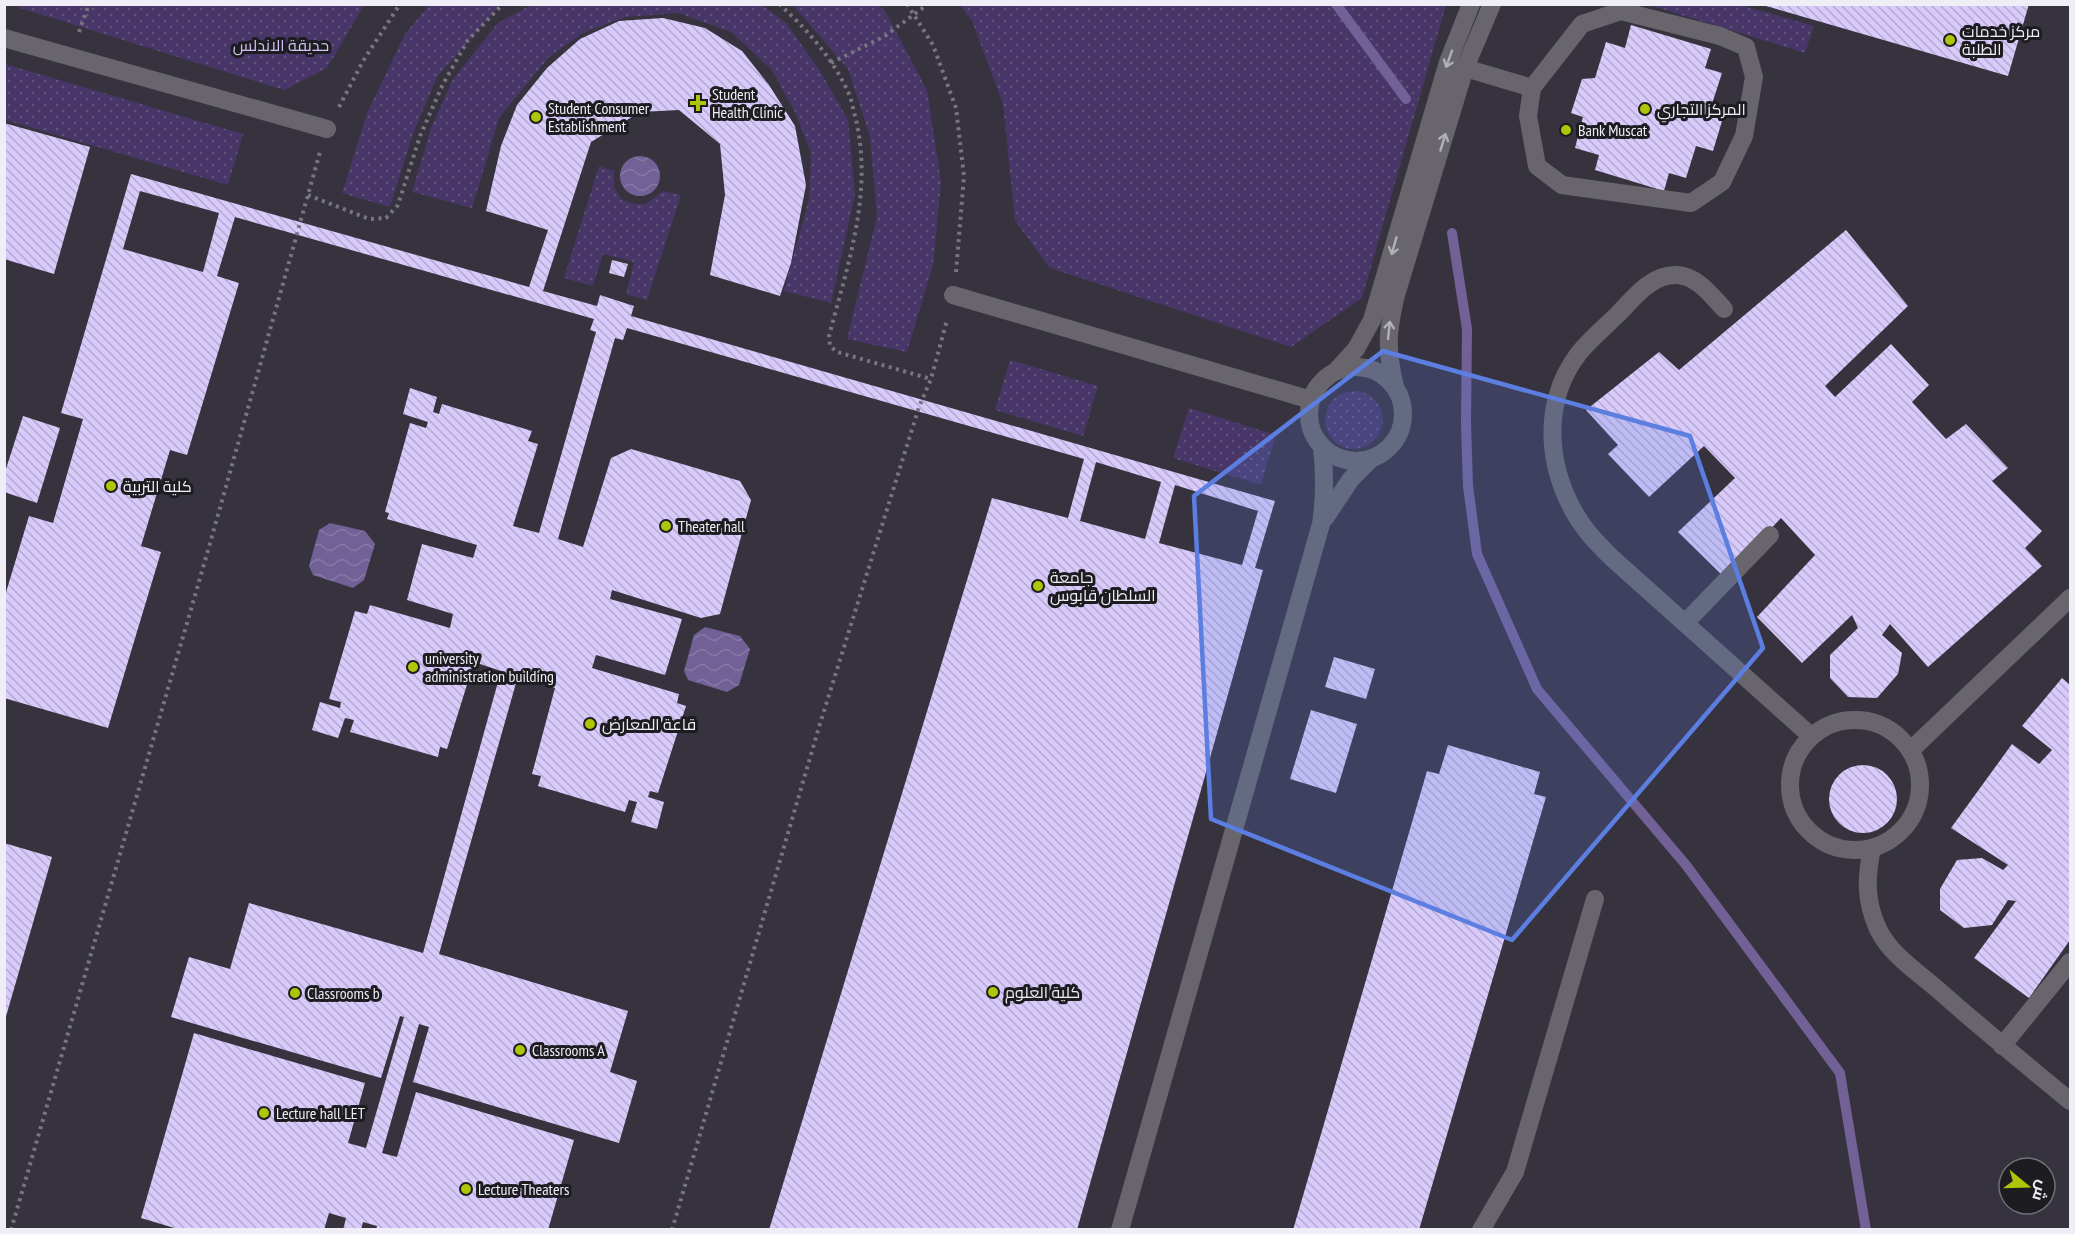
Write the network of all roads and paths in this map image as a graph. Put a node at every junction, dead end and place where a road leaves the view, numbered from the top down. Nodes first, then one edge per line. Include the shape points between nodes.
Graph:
1 (400, 4) edge
2 (503, 4) edge
3 (779, 4) edge
4 (907, 4) edge
5 (928, 4) edge
6 (1471, 4) edge
7 (1492, 4) edge
8 (914, 16) junction
9 (4, 38) edge
10 (831, 63) junction
11 (1465, 68) junction
12 (1532, 88) junction
13 (327, 129) junction
14 (308, 195) junction
15 (953, 295) junction
16 (1724, 309) dead end
17 (1335, 372) junction
18 (931, 380) junction
19 (1395, 387) junction
20 (1311, 400) junction
21 (1322, 447) junction
22 (1370, 460) junction
23 (1321, 524) junction
24 (1770, 535) dead end
25 (2070, 597) edge
26 (1685, 623) junction
27 (1811, 736) junction
28 (1911, 750) junction
29 (1872, 848) junction
30 (1595, 899) dead end
31 (2070, 962) edge
32 (2002, 1046) junction
33 (2070, 1101) edge
34 (11, 1230) edge
35 (672, 1230) edge
36 (1120, 1230) edge
37 (1481, 1230) edge

1 - 13 path via 363,61
2 - 14 path via 468,40 443,84 420,136 398,205 386,218 369,219
3 - 10 path via 802,25
4 - 8 path
5 - 8 path
6 -> 17 lane via 1448,62 1372,320 1356,349
7 - 11 lane
8 - 10 path via 885,36
8 - 15 path via 933,45 956,108 964,176
9 - 13 lane
10 - 18 path via 849,95 861,141 862,191 852,251 829,336 830,346 837,352
11 - 12 lane
19 -> 11 lane via 1388,357 1389,326
12 - 12 lane via 1528,116 1537,166 1562,185 1691,203 1722,182 1744,136 1754,77 1746,47 1720,36 1621,11 1582,24
13 - 14 path
14 - 34 path
15 - 18 path
15 - 20 lane
16 - 26 lane via 1694,280 1678,275 1662,277 1648,285 1579,352 1562,381 1553,412 1552,445 1559,478 1572,507 1590,535 1612,558
17 - 19 lane via 1367,369
17 - 20 lane
18 - 35 path via 919,407 819,727
19 - 22 lane via 1403,421 1397,438
20 - 21 lane via 1312,433
21 - 22 lane via 1335,457 1352,462
21 - 23 lane via 1325,481
22 - 23 lane via 1351,479
23 - 36 lane
24 - 26 lane
25 - 28 lane
26 - 27 lane
27 - 28 lane via 1831,724 1853,719 1876,723 1896,733
27 - 29 lane via 1797,756 1790,780 1793,805 1805,826 1824,843 1847,850
28 - 29 lane via 1920,773 1919,797 1910,820 1894,838
29 - 32 lane via 1867,876 1869,904 1879,931 1896,954
30 - 37 lane via 1515,1172
31 - 32 lane
32 - 33 lane

